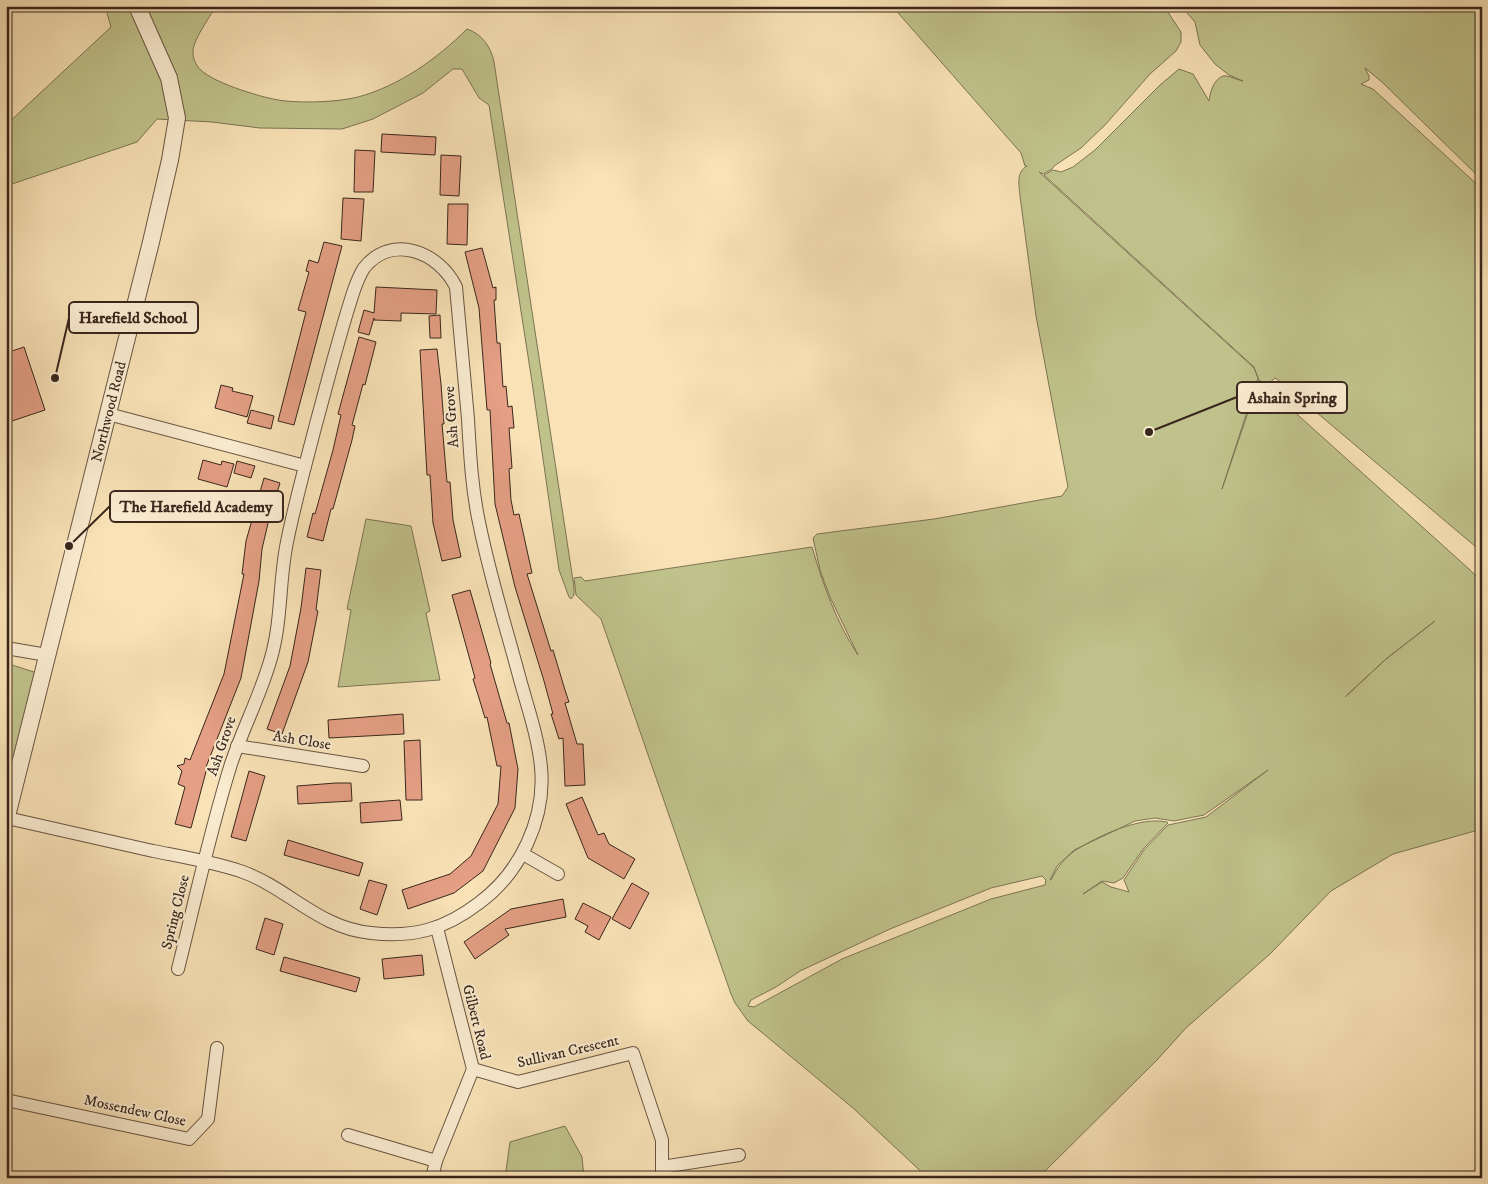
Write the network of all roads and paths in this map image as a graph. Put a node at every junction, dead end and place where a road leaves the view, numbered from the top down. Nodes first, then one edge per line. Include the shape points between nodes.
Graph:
1 (136, 6) edge
2 (108, 414) junction
3 (305, 466) junction
4 (6, 648) edge
5 (48, 655) junction
6 (237, 746) junction
7 (363, 766) dead end
8 (6, 819) edge
9 (523, 854) junction
10 (204, 862) junction
11 (558, 874) dead end
12 (437, 928) junction
13 (178, 969) dead end
14 (217, 1048) dead end
15 (473, 1069) junction
16 (6, 1100) edge
17 (348, 1135) dead end
18 (739, 1156) dead end
19 (436, 1161) junction
20 (662, 1172) edge
21 (432, 1178) edge

1 - 2 street, Northwood Road via 169,78 177,118 170,160
2 - 3 street
2 - 5 street, Northwood Road
3 - 6 street, Ash Grove via 287,544 280,613 271,658
3 - 9 street, Ash Grove via 357,280 372,260 391,250 420,252 446,272 456,287 473,486 480,527 534,731 541,769 539,801
4 - 5 street
5 - 8 street, Northwood Road
6 - 7 street, Ash Close
6 - 10 street, Ash Grove
8 - 10 street, Ash Grove
9 - 11 street
9 - 12 street, Ash Grove via 484,900
10 - 12 street, Ash Grove via 262,880 310,912 359,932 398,935
10 - 13 street, Spring Close
12 - 15 street, Gilbert Road
14 - 16 street, Mossendew Close via 208,1119 189,1139
15 - 19 street, Gilbert Road
15 - 20 street, Sullivan Crescent via 518,1082 633,1053 662,1140
17 - 19 street
18 - 20 street
19 - 21 street, Gilbert Road

